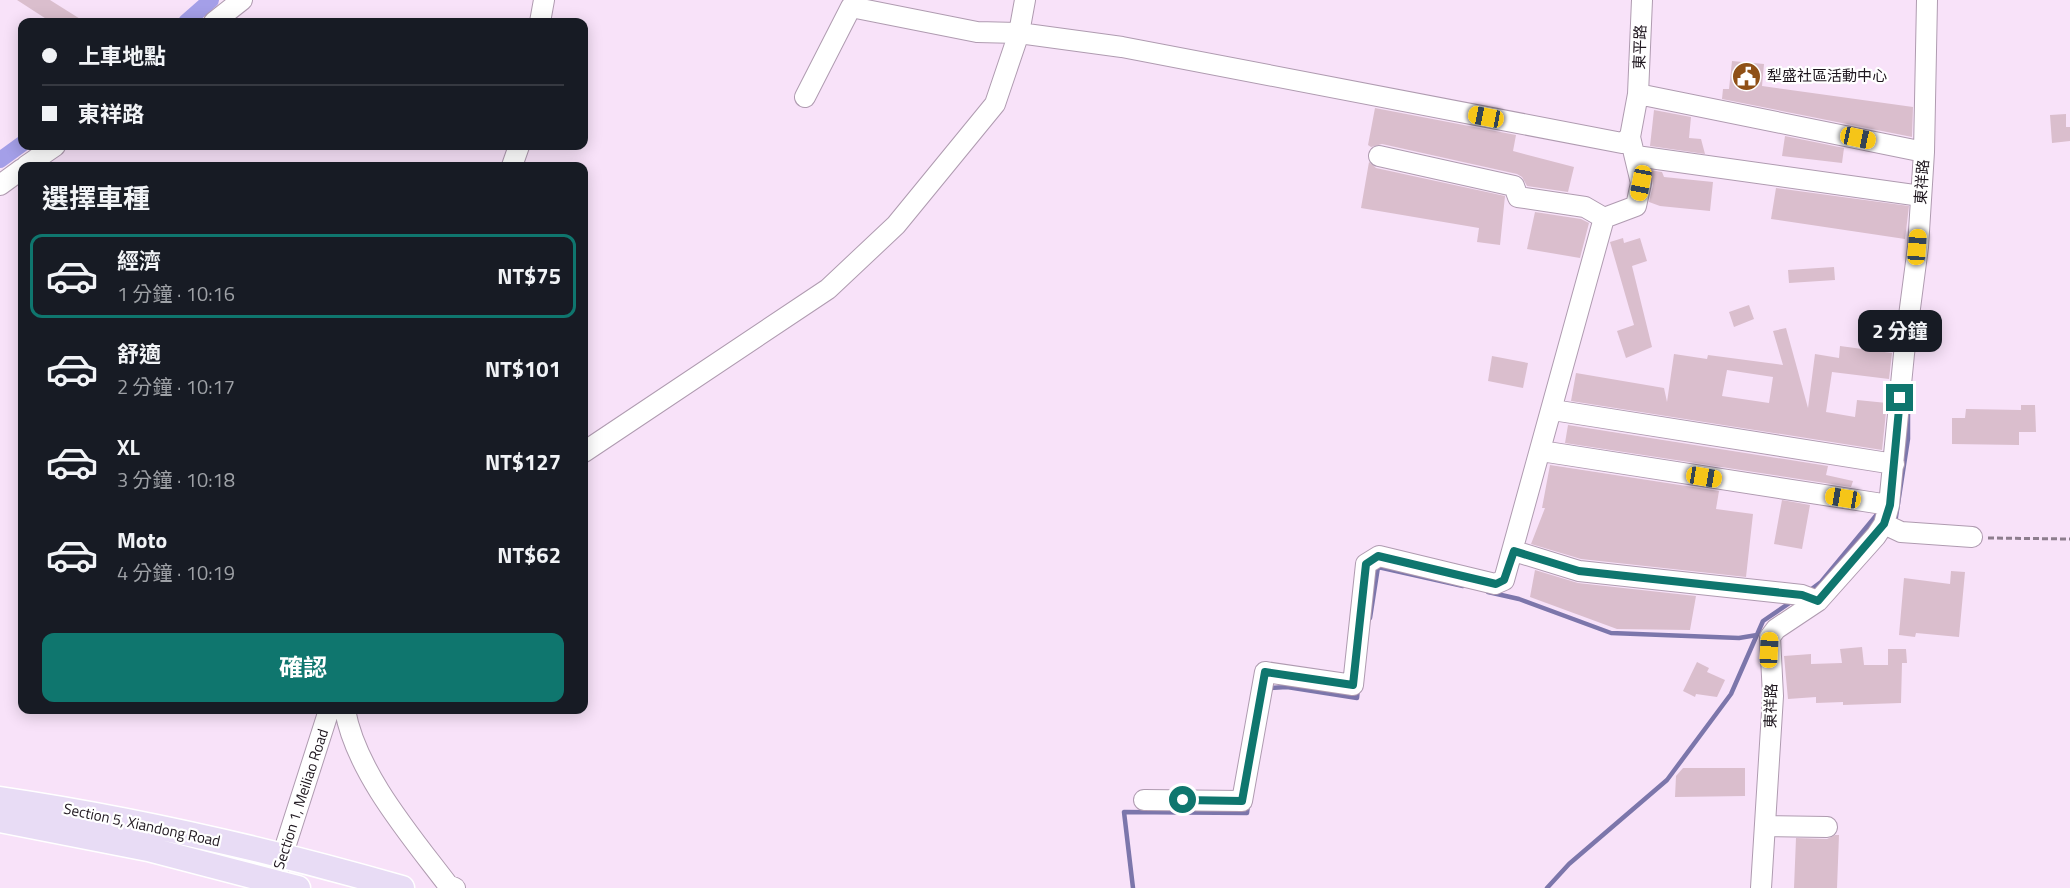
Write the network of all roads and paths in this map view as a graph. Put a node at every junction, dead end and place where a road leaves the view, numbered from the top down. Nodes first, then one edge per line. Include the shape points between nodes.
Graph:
1 (242, 0) edge
2 (544, 0) edge
3 (1026, 0) edge
4 (1642, 0) edge
5 (1927, 0) edge
6 (219, 18) edge
7 (541, 18) edge
8 (1019, 33) junction
9 (1638, 94) junction
10 (805, 98) dead end
11 (1633, 146) junction
12 (50, 150) edge
13 (1924, 152) junction
14 (1379, 156) dead end
15 (33, 162) edge
16 (18, 172) edge
17 (0, 184) edge
18 (1921, 196) junction
19 (1605, 218) junction
20 (1553, 410) junction
21 (588, 449) edge
22 (1541, 451) junction
23 (1894, 464) junction
24 (1891, 520) junction
25 (1972, 537) joint
26 (2070, 539) edge
27 (1514, 551) junction
28 (1818, 601) junction
29 (328, 714) edge
30 (346, 714) edge
31 (0, 799) edge
32 (1144, 800) dead end
33 (0, 820) edge
34 (1771, 826) junction
35 (1827, 827) dead end
36 (284, 854) junction
37 (273, 885) edge
38 (298, 888) edge
39 (402, 888) edge
40 (455, 888) edge
41 (1761, 888) edge

1 - 6 street
2 - 7 street
3 - 8 street
4 - 9 street, 東平路
5 - 13 street, 東祥路
8 - 10 street via 977,32 851,7
8 - 11 street via 1122,47
8 - 21 street via 995,104 896,225 828,289
9 - 11 street, 東平路
9 - 13 street
11 - 18 street
11 - 19 street, 東平路 via 1641,183 1636,206
12 - 15 street
13 - 18 street, 東祥路
14 - 19 street via 1514,186 1518,197 1585,207
16 - 17 street
18 - 23 street, 東祥路
19 - 20 street
20 - 22 street
20 - 23 street
22 - 24 street
22 - 27 street
23 - 24 street, 東祥路
24 - 25 street
24 - 28 street, 東祥路
25 - 26 path
27 - 28 street via 1579,571 1802,595
27 - 32 street via 1504,580 1496,584 1378,556 1370,560 1366,564 1353,685 1265,672 1242,801
28 - 34 street, 東祥路 via 1776,629 1770,638
29 - 36 street, Section 1, Meiliao Road
30 - 40 street via 364,762 395,814 448,885
31 - 36 main road, Section 5, Xiandong Road via 63,808
33 - 37 main road, Section 5, Xiandong Road via 148,849
34 - 35 street
34 - 41 street, 東祥路
36 - 37 street, Section 1, Meiliao Road
36 - 39 main road, Section 5, Xiandong Road
37 - 38 main road, Section 5, Xiandong Road

